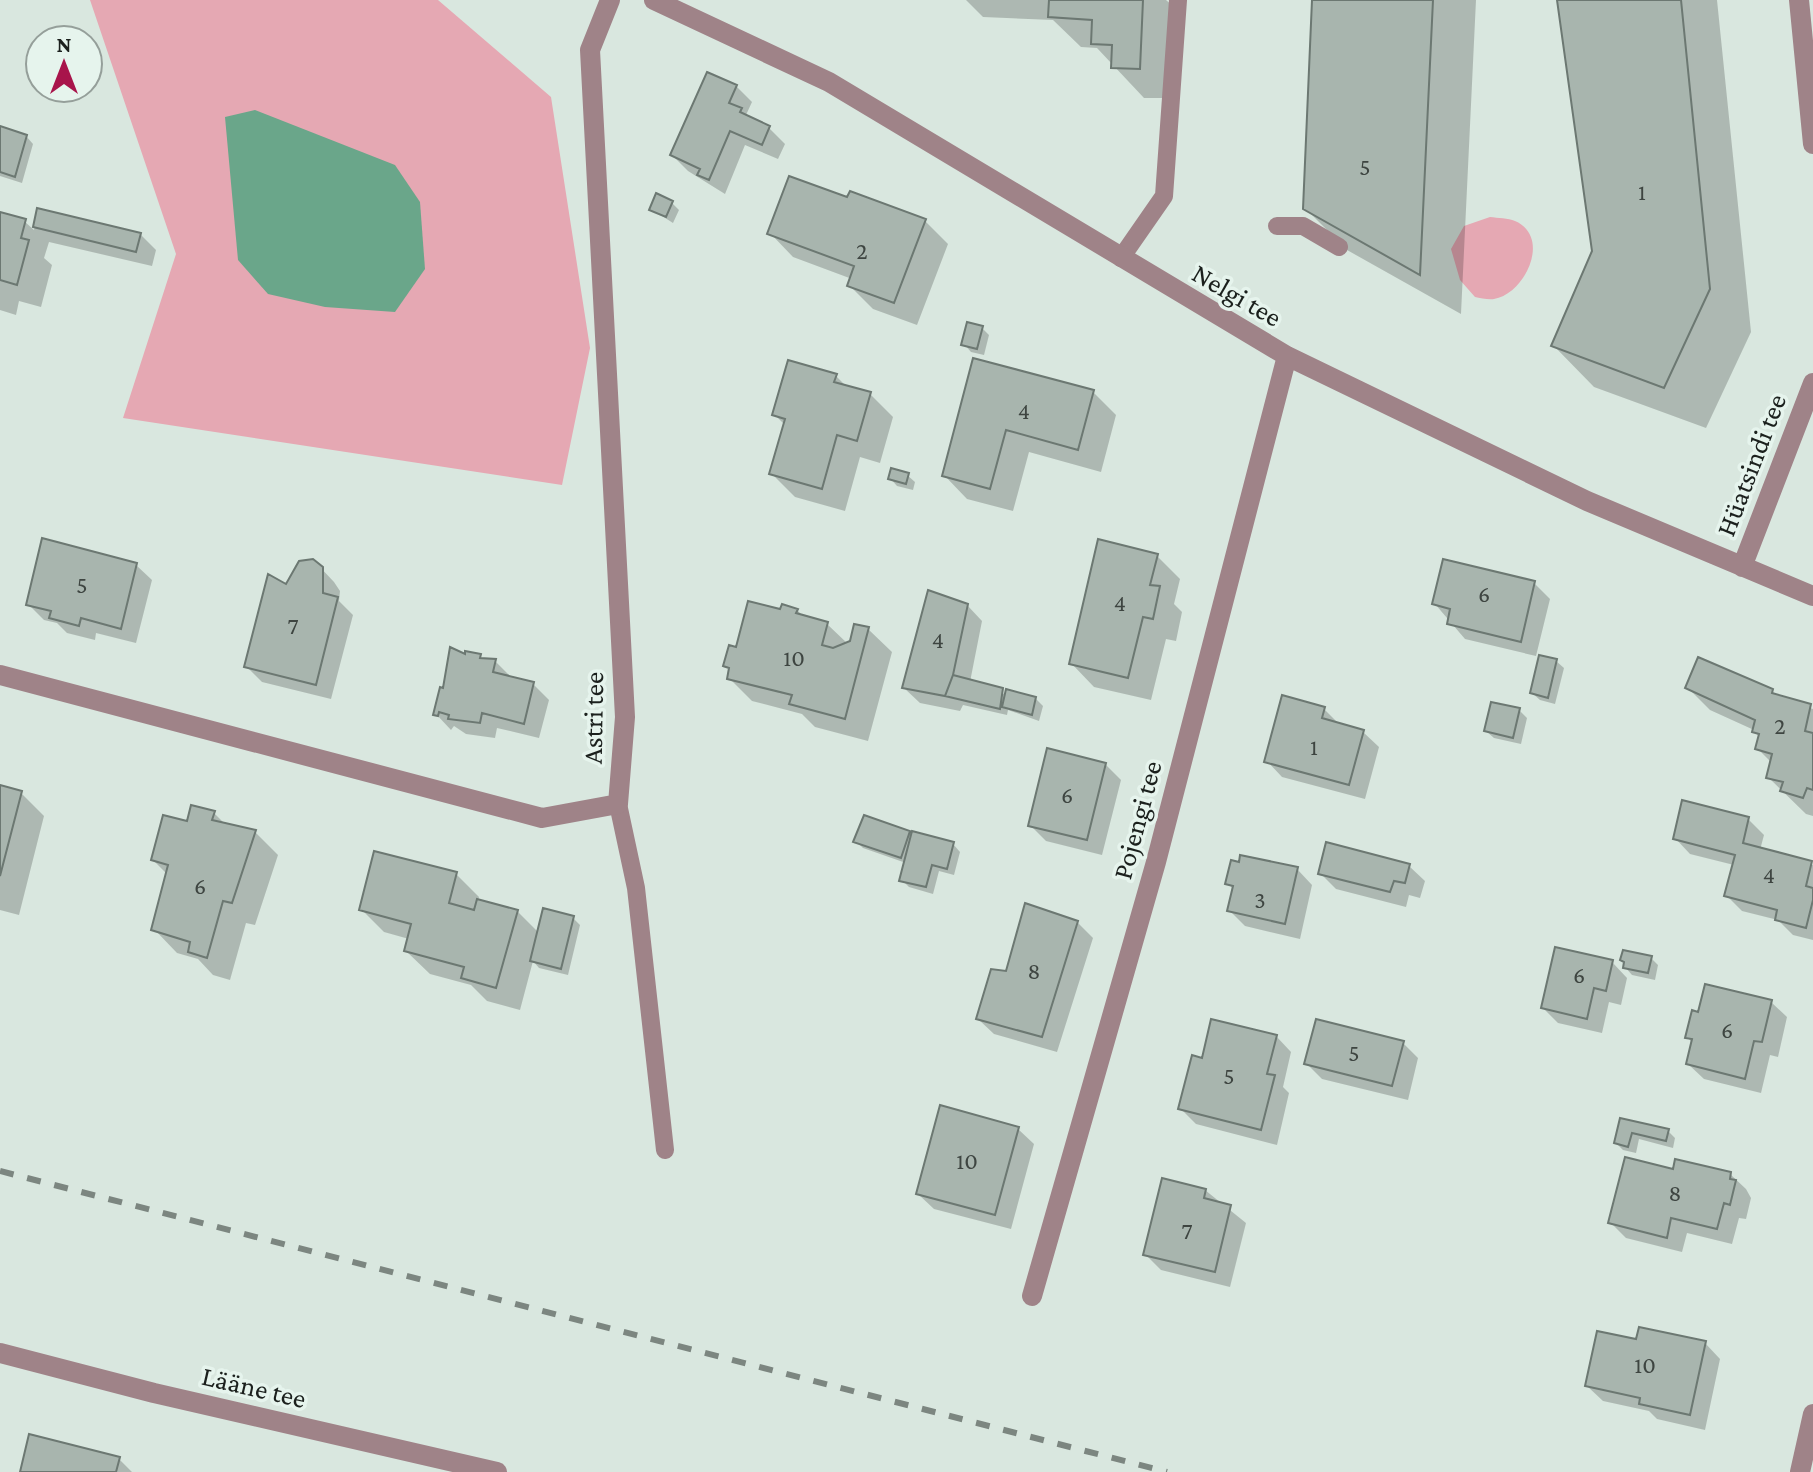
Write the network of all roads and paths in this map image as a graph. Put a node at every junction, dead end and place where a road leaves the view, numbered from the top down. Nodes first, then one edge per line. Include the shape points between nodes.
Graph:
1 (610, 0) edge
2 (654, 0) edge
3 (1178, 0) edge
4 (1799, 0) edge
5 (1813, 144) edge
6 (1277, 226) dead end
7 (1339, 247) dead end
8 (1121, 258) junction
9 (1287, 356) junction
10 (1813, 383) edge
11 (1742, 567) junction
12 (1813, 596) edge
13 (0, 675) edge
14 (618, 804) junction
15 (665, 1150) dead end
16 (1032, 1296) dead end
17 (0, 1353) edge
18 (1813, 1414) edge
19 (497, 1472) edge
20 (1800, 1472) edge

1 - 14 street, Astri tee via 590,50 625,717
2 - 8 street, Nelgi tee via 829,82
3 - 8 lane via 1164,196
4 - 5 street
6 - 7 lane via 1303,226
8 - 9 street, Nelgi tee
9 - 11 street, Nelgi tee via 1587,501
9 - 16 street, Pojengi tee via 1156,862
10 - 11 street, Hüatsindi tee
11 - 12 street, Nelgi tee
13 - 14 street, Astri tee via 542,818
14 - 15 lane via 636,888
17 - 19 street, Lääne tee
18 - 20 street

